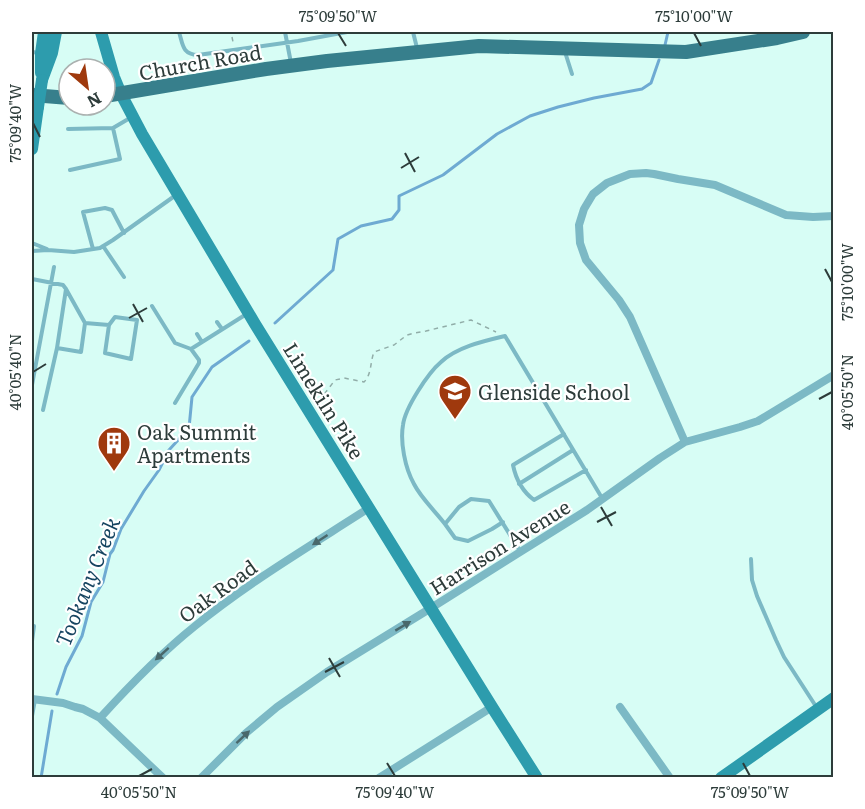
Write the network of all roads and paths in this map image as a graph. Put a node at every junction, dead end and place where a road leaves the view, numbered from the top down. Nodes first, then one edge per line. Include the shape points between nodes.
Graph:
1 (44, 32) edge
2 (56, 32) edge
3 (101, 32) edge
4 (179, 32) edge
5 (285, 32) edge
6 (347, 32) edge
7 (413, 32) edge
8 (803, 32) edge
9 (232, 37) dead end
10 (233, 42) dead end
11 (288, 42) junction
12 (564, 49) junction
13 (418, 52) junction
14 (36, 53) edge
15 (292, 66) junction
16 (142, 72) dead end
17 (572, 74) dead end
18 (42, 80) junction
19 (142, 81) dead end
20 (117, 94) edge
21 (121, 94) junction
22 (57, 99) edge
23 (35, 101) edge
24 (133, 116) junction
25 (113, 128) junction
26 (68, 129) dead end
27 (32, 149) edge
28 (70, 170) dead end
29 (178, 194) junction
30 (834, 216) edge
31 (124, 233) junction
32 (32, 243) edge
33 (104, 246) junction
34 (93, 249) junction
35 (48, 250) junction
36 (32, 251) edge
37 (54, 267) dead end
38 (124, 277) dead end
39 (32, 279) edge
40 (51, 282) junction
41 (66, 289) junction
42 (152, 306) dead end
43 (248, 313) junction
44 (85, 322) junction
45 (217, 322) dead end
46 (109, 325) junction
47 (222, 329) junction
48 (197, 334) dead end
49 (505, 336) junction
50 (202, 342) junction
51 (57, 348) junction
52 (191, 349) junction
53 (834, 375) edge
54 (32, 385) edge
55 (319, 401) dead end
56 (175, 403) dead end
57 (43, 410) dead end
58 (564, 434) junction
59 (686, 442) junction
60 (573, 450) junction
61 (585, 470) junction
62 (519, 484) junction
63 (603, 498) junction
64 (369, 508) junction
65 (503, 522) junction
66 (445, 524) junction
67 (520, 552) junction
68 (751, 559) dead end
69 (431, 608) junction
70 (32, 626) edge
71 (32, 641) edge
72 (834, 698) edge
73 (33, 699) edge
74 (620, 707) dead end
75 (492, 708) junction
76 (818, 709) junction
77 (32, 716) edge
78 (100, 718) junction
79 (163, 777) edge
80 (201, 777) edge
81 (379, 777) edge
82 (537, 777) edge
83 (670, 777) edge
84 (721, 777) edge

1 - 14 main road
2 - 18 main road
3 - 21 main road, Limekiln Pike
4 - 11 lane via 185,51 198,55
5 - 11 lane
6 - 11 lane
7 - 13 lane
8 - 12 main road, Church Road via 686,52
9 - 10 path
11 - 15 lane
12 - 13 main road, Church Road via 479,46
12 - 17 lane
13 - 15 main road, Church Road
14 - 18 main road
15 - 21 main road, Church Road
16 - 19 path
18 - 23 main road, bridge
20 - 21 main road, Church Road
21 - 24 main road, Limekiln Pike
22 - 23 main road
23 - 27 main road
24 - 25 lane
24 - 29 main road, Limekiln Pike
25 - 26 lane
25 - 28 lane via 120,159
29 - 31 lane
29 - 43 main road, Limekiln Pike
30 - 59 street via 786,215 715,184 646,173 607,183 588,202 579,225 582,251 630,317
31 - 33 lane
31 - 34 lane via 112,210 83,212
32 - 35 lane
33 - 34 lane
33 - 38 lane
34 - 35 lane
35 - 36 lane
37 - 40 lane
39 - 40 lane
40 - 41 lane
40 - 54 lane
41 - 44 lane
41 - 51 lane
42 - 52 lane via 175,343
43 - 47 lane
43 - 64 main road, Limekiln Pike
44 - 46 lane
44 - 51 lane via 81,352
45 - 47 lane
46 - 46 lane via 105,353 131,359 137,320 115,317
47 - 50 lane
48 - 50 lane
49 - 55 path via 471,320 407,335 374,352 367,380 335,380
49 - 58 lane
49 - 66 lane via 477,343 442,361 427,378 403,423 402,443 413,483
50 - 52 lane
51 - 57 lane
52 - 56 lane via 199,363
53 - 59 street, Harrison Avenue via 758,421
58 - 60 lane
58 - 62 lane via 513,465
59 - 63 street, Harrison Avenue
60 - 61 lane
60 - 62 lane
61 - 62 lane via 534,500
61 - 63 lane
63 - 67 street, Harrison Avenue
64 - 69 main road, Limekiln Pike
64 -> 78 street, Oak Road via 248,586 195,626 139,676
65 - 66 lane via 468,541 455,538
65 - 66 lane via 489,501 471,499
65 - 67 lane
67 - 69 street, Harrison Avenue
68 - 76 lane via 752,580 776,640
69 - 75 main road, Limekiln Pike
80 -> 69 street, Harrison Avenue via 246,733 306,687
70 - 71 lane
72 - 76 main road
73 - 77 lane
73 - 78 street via 75,706
74 - 83 street
75 - 81 street
75 - 82 main road, Limekiln Pike
76 - 84 main road
78 - 79 street

